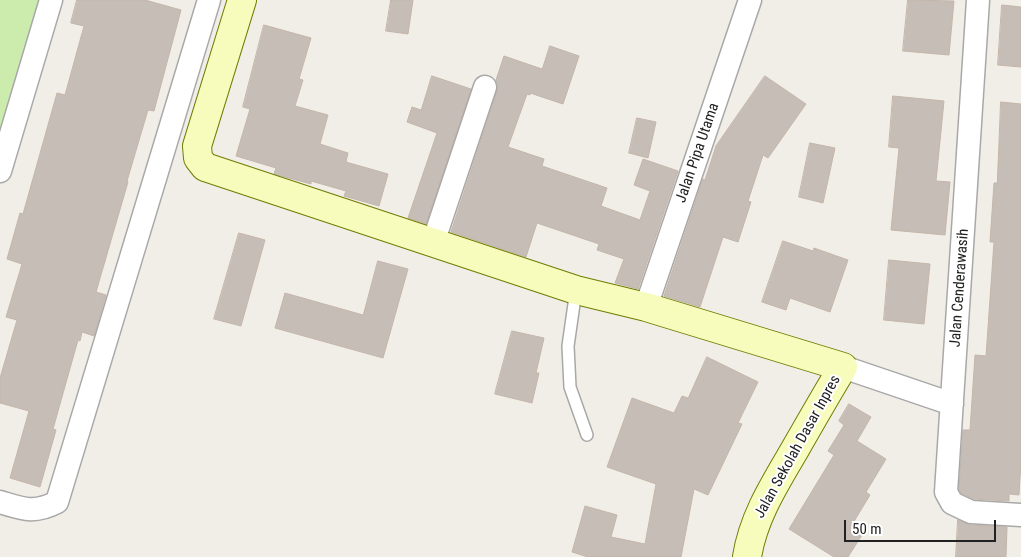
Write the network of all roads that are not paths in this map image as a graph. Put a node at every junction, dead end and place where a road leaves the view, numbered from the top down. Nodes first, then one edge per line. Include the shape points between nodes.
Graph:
1 (51, 0) edge
2 (209, 0) edge
3 (242, 0) edge
4 (750, 0) edge
5 (978, 0) edge
6 (485, 87) dead end
7 (0, 171) edge
8 (433, 243) junction
9 (576, 290) junction
10 (646, 307) junction
11 (843, 367) junction
12 (952, 404) junction
13 (587, 435) dead end
14 (0, 502) edge
15 (1021, 515) edge
16 (747, 557) edge

1 - 7 street
2 - 14 street via 56,502 44,509 29,510
3 - 8 street via 197,146 198,158 205,167
4 - 10 street, Jalan Pipa Utama
5 - 12 street, Jalan Cenderawasih
6 - 8 street
8 - 9 street
9 - 10 street
9 - 13 lane via 568,346 570,387
10 - 11 street
11 - 12 street
11 - 16 street, Jalan Sekolah Dasar Inpres via 771,490 758,516
12 - 15 street, Jalan Cenderawasih via 946,492 952,503 970,512

